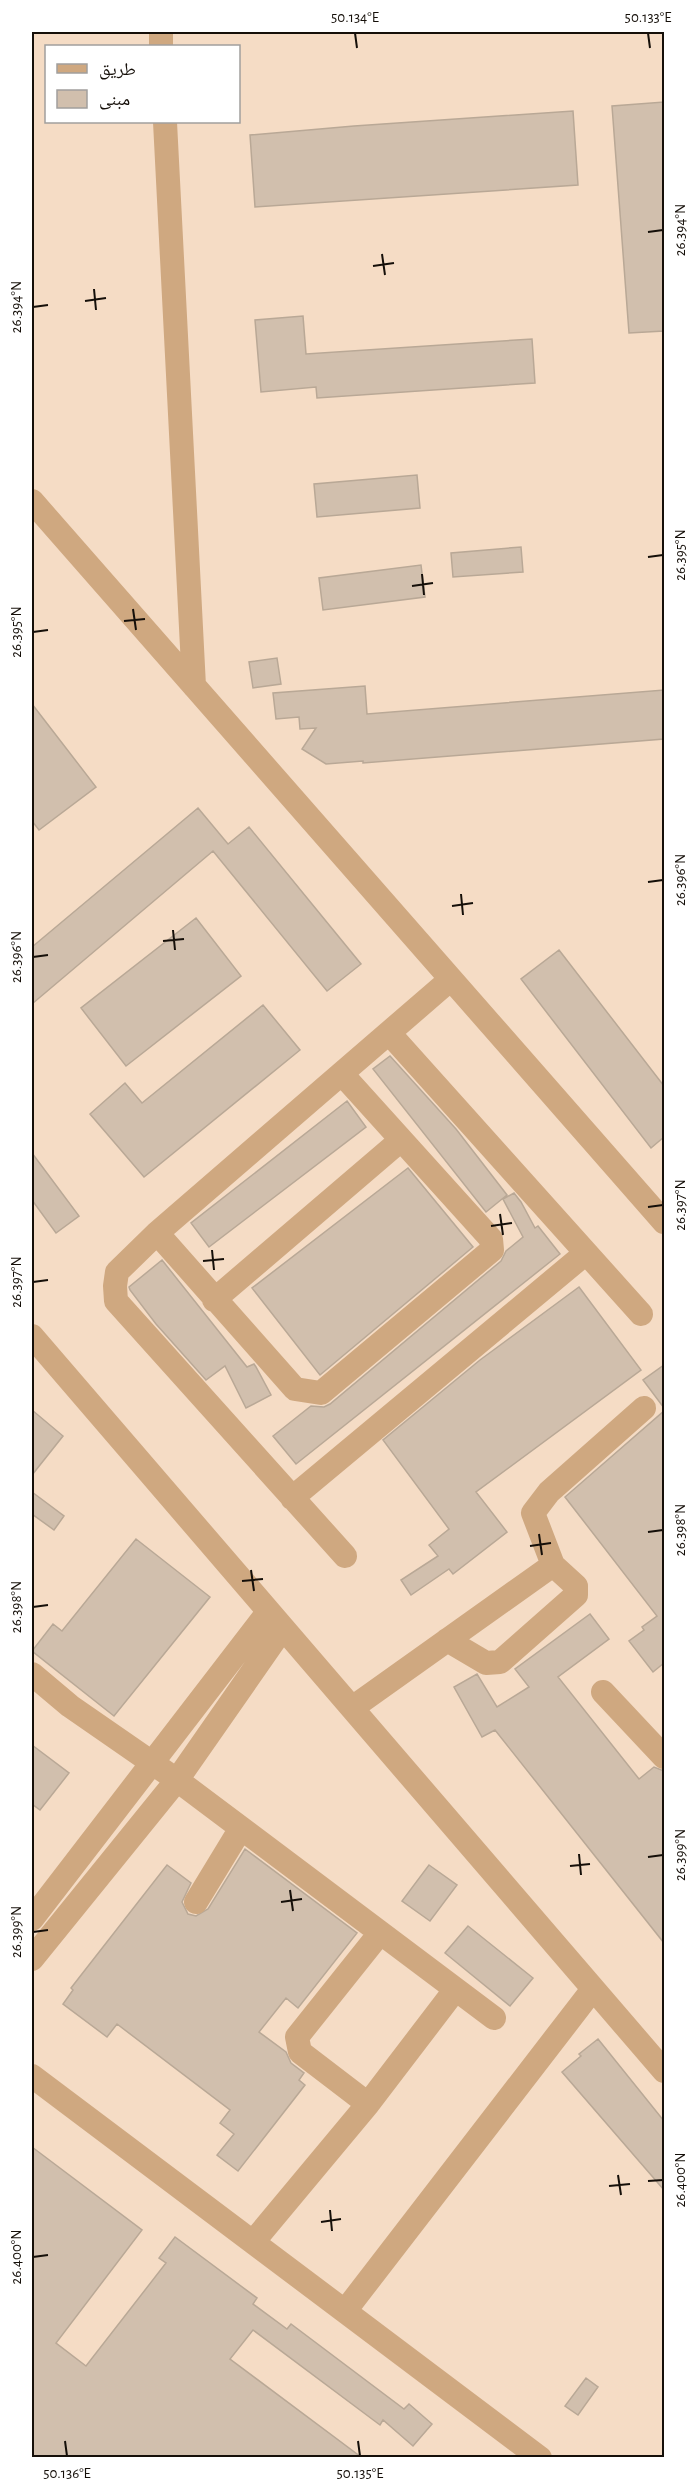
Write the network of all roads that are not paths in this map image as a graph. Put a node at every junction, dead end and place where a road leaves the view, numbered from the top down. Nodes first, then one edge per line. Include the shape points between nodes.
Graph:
1 (165, 123) edge
2 (32, 501) edge
3 (194, 686) junction
4 (451, 979) junction
5 (390, 1033) junction
6 (342, 1074) junction
7 (401, 1140) junction
8 (664, 1222) edge
9 (158, 1233) junction
10 (586, 1253) junction
11 (214, 1300) junction
12 (641, 1314) dead end
13 (32, 1336) edge
14 (644, 1408) dead end
15 (292, 1498) junction
16 (345, 1556) dead end
17 (553, 1565) junction
18 (275, 1620) junction
19 (447, 1640) junction
20 (32, 1674) edge
21 (603, 1692) dead end
22 (351, 1708) junction
23 (662, 1751) edge
24 (151, 1761) junction
25 (177, 1780) junction
26 (241, 1828) junction
27 (196, 1902) dead end
28 (32, 1919) edge
29 (380, 1933) junction
30 (32, 1959) edge
31 (593, 1989) junction
32 (455, 1990) junction
33 (494, 2019) dead end
34 (664, 2071) edge
35 (32, 2076) edge
36 (368, 2104) junction
37 (253, 2242) junction
38 (345, 2311) junction
39 (540, 2457) edge

1 - 3 street
2 - 3 street
3 - 4 street
4 - 5 street
4 - 8 street
5 - 6 street
5 - 10 street
6 - 7 street
6 - 9 street
7 - 11 street
7 - 11 street via 490,1239 492,1250 321,1393 295,1389
9 - 11 street
9 - 15 street via 117,1272 116,1301
10 - 12 street
10 - 15 street
13 - 18 street
14 - 17 street via 549,1492 533,1513
15 - 16 street
17 - 19 street
17 - 19 street via 576,1586 576,1595 500,1662 486,1663
18 - 22 street
18 - 24 street
18 - 25 street
19 - 22 street
20 - 24 street via 70,1706
21 - 23 street
22 - 31 street
24 - 25 street
24 - 28 street
25 - 26 street
25 - 30 street
26 - 27 street
26 - 29 street
29 - 32 street
29 - 36 street via 297,2037 300,2052
31 - 34 street
31 - 38 street
32 - 33 street
32 - 36 street
35 - 37 street
36 - 37 street
37 - 38 street
38 - 39 street

